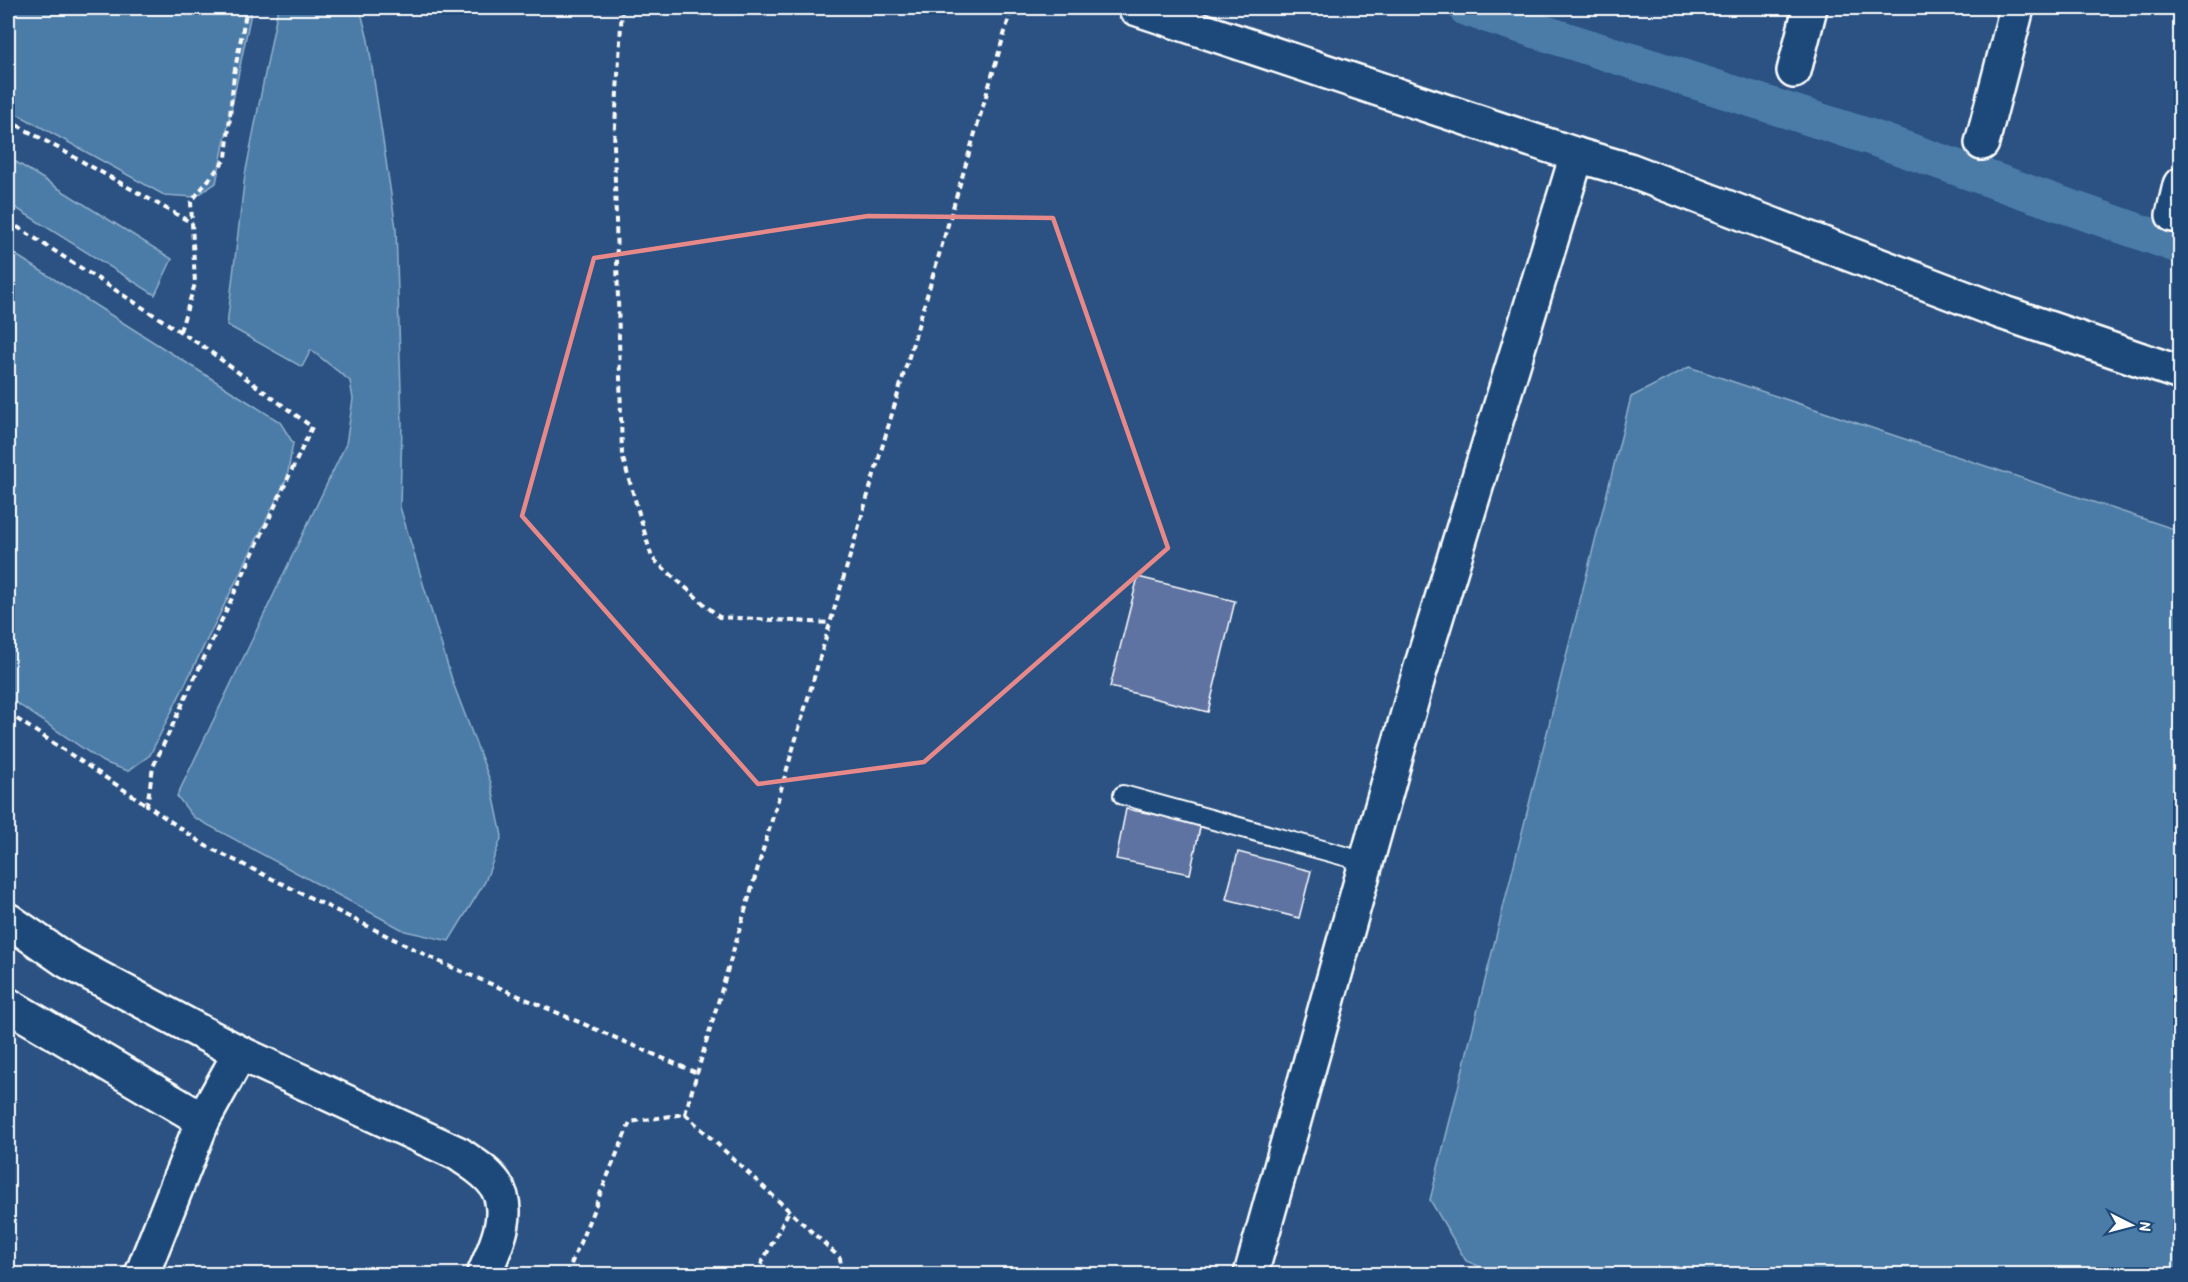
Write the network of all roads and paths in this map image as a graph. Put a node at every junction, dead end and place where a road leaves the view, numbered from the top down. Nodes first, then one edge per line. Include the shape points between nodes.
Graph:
1 (247, 8) edge
2 (622, 8) edge
3 (1012, 8) edge
4 (1135, 8) edge
5 (1810, 8) edge
6 (2017, 8) edge
7 (1794, 71) dead end
8 (8, 120) edge
9 (1982, 143) dead end
10 (1577, 155) junction
11 (8, 220) edge
12 (192, 223) junction
13 (180, 331) junction
14 (2181, 373) edge
15 (831, 623) junction
16 (8, 713) edge
17 (1123, 795) dead end
18 (147, 805) junction
19 (1366, 862) junction
20 (8, 920) edge
21 (8, 1005) edge
22 (240, 1053) junction
23 (697, 1073) junction
24 (685, 1114) junction
25 (203, 1120) junction
26 (789, 1211) junction
27 (142, 1275) edge
28 (484, 1275) edge
29 (567, 1275) edge
30 (756, 1275) edge
31 (842, 1275) edge
32 (1251, 1275) edge

1 - 12 path via 234,74 226,158 191,202
2 - 15 path via 614,143 622,455 652,558 719,617
3 - 15 path
4 - 10 street
5 - 7 street
6 - 9 street
8 - 12 path
10 - 14 street via 1629,171 2004,313
10 - 19 street
11 - 13 path
12 - 13 path via 195,284
13 - 18 path via 312,427 153,767
15 - 23 path
16 - 18 path
17 - 19 lane
18 - 23 path via 206,846 440,962
19 - 32 street
20 - 22 street via 67,961
21 - 25 street
22 - 25 street
22 - 28 street via 459,1154 481,1169 496,1185 504,1210 499,1239
23 - 24 path
24 - 26 path
24 - 29 path via 630,1122
25 - 27 street
26 - 30 path
26 - 31 path via 840,1258

